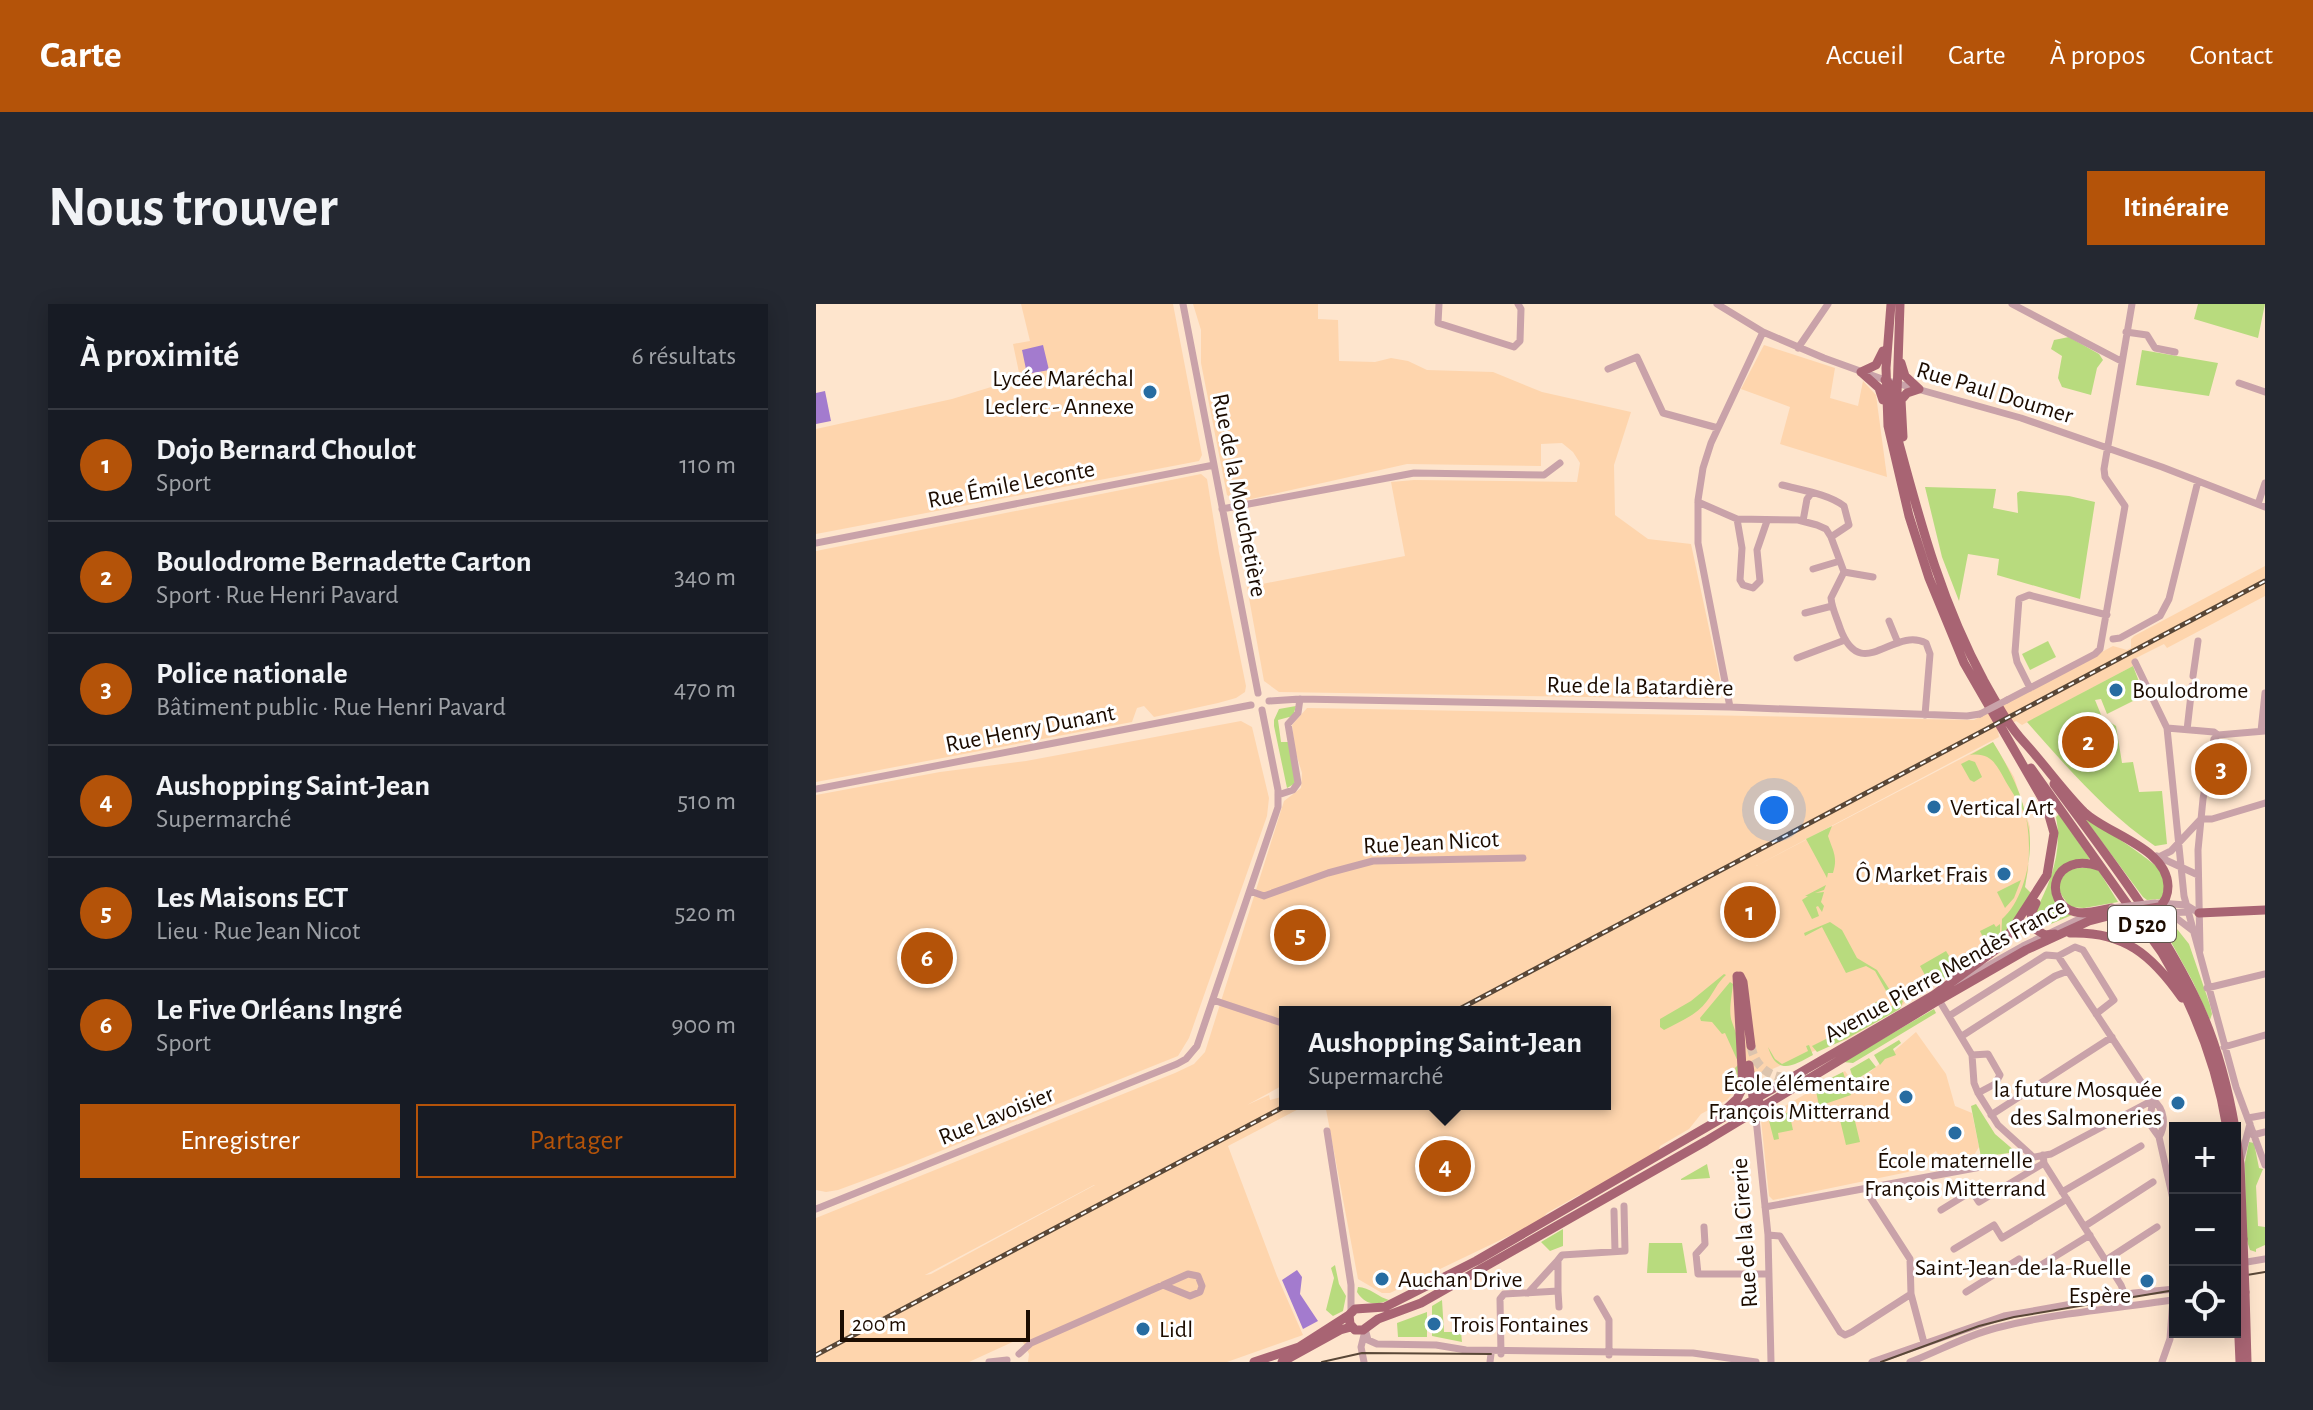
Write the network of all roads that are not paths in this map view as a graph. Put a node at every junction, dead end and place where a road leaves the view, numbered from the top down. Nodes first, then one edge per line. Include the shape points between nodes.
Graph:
1 (1183, 304) edge
2 (1439, 304) edge
3 (1518, 304) edge
4 (1717, 304) edge
5 (1828, 304) edge
6 (1890, 304) edge
7 (1900, 304) edge
8 (2012, 304) edge
9 (2132, 304) edge
10 (1889, 322) junction
11 (1763, 332) junction
12 (2126, 332) junction
13 (1898, 346) junction
14 (1798, 348) junction
15 (2175, 352) dead end
16 (2121, 361) junction
17 (1608, 369) dead end
18 (1861, 372) junction
19 (1885, 380) junction
20 (1896, 383) junction
21 (2239, 383) dead end
22 (1919, 389) junction
23 (2265, 392) edge
24 (1888, 426) junction
25 (1718, 428) junction
26 (2107, 448) junction
27 (1905, 461) junction
28 (1560, 463) dead end
29 (1214, 465) junction
30 (2198, 481) junction
31 (2265, 483) edge
32 (1782, 485) dead end
33 (1810, 495) junction
34 (1698, 502) junction
35 (2262, 506) edge
36 (1222, 509) junction
37 (1737, 519) junction
38 (1767, 521) junction
39 (1803, 521) junction
40 (1831, 537) junction
41 (816, 543) edge
42 (1840, 561) junction
43 (1813, 569) dead end
44 (1844, 572) junction
45 (1873, 577) dead end
46 (1832, 606) junction
47 (1805, 613) dead end
48 (2107, 615) junction
49 (1889, 621) dead end
50 (2113, 639) dead end
51 (1845, 640) junction
52 (2198, 641) dead end
53 (1898, 643) junction
54 (1797, 658) dead end
55 (2135, 662) dead end
56 (2193, 676) dead end
57 (2192, 686) dead end
58 (2030, 688) junction
59 (1258, 693) junction
60 (2265, 693) edge
61 (1300, 699) junction
62 (1269, 701) junction
63 (1251, 705) junction
64 (1730, 707) junction
65 (1262, 710) junction
66 (1925, 715) junction
67 (2167, 728) junction
68 (2187, 730) junction
69 (2263, 731) edge
70 (2218, 735) junction
71 (2024, 742) junction
72 (2013, 743) junction
73 (816, 789) edge
74 (1278, 795) junction
75 (2265, 803) edge
76 (2201, 819) junction
77 (2177, 845) junction
78 (2148, 851) junction
79 (2159, 857) junction
80 (1523, 858) dead end
81 (2179, 866) junction
82 (2102, 868) junction
83 (2047, 875) junction
84 (2198, 875) junction
85 (1250, 891) junction
86 (2162, 908) junction
87 (2187, 909) junction
88 (2199, 910) junction
89 (2265, 910) edge
90 (2116, 913) junction
91 (2192, 930) junction
92 (2064, 933) junction
93 (2045, 935) junction
94 (2058, 956) junction
95 (2201, 965) junction
96 (2068, 971) junction
97 (2265, 974) edge
98 (1738, 980) junction
99 (2207, 988) junction
100 (1937, 998) junction
101 (1213, 1000) junction
102 (2096, 1014) junction
103 (1949, 1016) junction
104 (2195, 1017) junction
105 (1905, 1020) junction
106 (1279, 1022) edge
107 (2265, 1035) edge
108 (1962, 1036) junction
109 (2112, 1037) junction
110 (1751, 1046) tunnel mouth
111 (2224, 1047) junction
112 (1972, 1055) junction
113 (1808, 1073) tunnel mouth
114 (1978, 1093) junction
115 (1754, 1100) junction
116 (2153, 1100) junction
117 (1766, 1105) junction
118 (1755, 1112) junction
119 (1991, 1115) junction
120 (2265, 1115) edge
121 (2249, 1121) junction
122 (2226, 1122) edge
123 (2234, 1122) edge
124 (1327, 1131) dead end
125 (1700, 1131) junction
126 (2265, 1132) edge
127 (2159, 1137) junction
128 (2254, 1138) junction
129 (2244, 1143) junction
130 (2141, 1146) dead end
131 (2032, 1156) junction
132 (2043, 1159) junction
133 (2241, 1159) edge
134 (2265, 1165) edge
135 (2153, 1182) dead end
136 (2172, 1194) edge
137 (2064, 1196) junction
138 (1870, 1197) dead end
139 (1624, 1206) dead end
140 (1765, 1207) junction
141 (816, 1209) edge
142 (1941, 1210) dead end
143 (1614, 1211) dead end
144 (2085, 1226) junction
145 (1704, 1227) dead end
146 (2157, 1227) dead end
147 (1768, 1235) junction
148 (2090, 1235) junction
149 (1954, 1249) dead end
150 (1615, 1251) junction
151 (2265, 1259) edge
152 (1558, 1260) junction
153 (2106, 1260) junction
154 (2241, 1263) edge
155 (1769, 1274) junction
156 (1163, 1285) junction
157 (2169, 1290) edge
158 (1558, 1291) junction
159 (1351, 1292) junction
160 (1966, 1292) dead end
161 (2241, 1292) edge
162 (1528, 1293) junction
163 (1911, 1294) junction
164 (2125, 1295) junction
165 (1597, 1299) dead end
166 (2169, 1300) edge
167 (2127, 1305) junction
168 (1559, 1307) dead end
169 (1364, 1309) junction
170 (1350, 1313) junction
171 (1361, 1327) junction
172 (2170, 1338) edge
173 (2240, 1338) edge
174 (1924, 1343) junction
175 (1609, 1353) junction
176 (1494, 1354) edge
177 (1587, 1356) edge
178 (1020, 1358) edge
179 (1008, 1361) edge
180 (1285, 1361) edge
181 (989, 1362) edge
182 (1254, 1362) edge
183 (1364, 1362) edge
184 (1741, 1362) edge
185 (1755, 1362) edge
186 (1771, 1362) edge
187 (1872, 1362) edge
188 (1910, 1362) edge
189 (2162, 1362) edge
190 (2240, 1362) edge
191 (2247, 1362) edge

1 - 29 street, Rue de la Mouchetière
2 - 3 street via 1438,323 1514,347 1520,341
4 - 11 street, Rue Paul Doumer
5 - 14 street
6 - 10 main road, D 520
6 - 18 main road, D 520 via 1880,361
7 - 13 main road, D 520
8 - 16 street
9 - 12 street
10 - 19 main road, D 520
10 - 20 main road, D 520 via 1891,376
11 - 14 street, Rue Paul Doumer
11 - 25 street
12 - 15 street via 2147,335 2155,348
12 - 16 street
13 - 20 main road, D 520
13 - 22 main road via 1902,370
14 - 18 street, Rue Paul Doumer
16 - 26 street
17 - 25 street via 1637,357 1663,413
18 - 19 street, Rue Paul Doumer
18 - 24 main road, D 520 via 1882,393
19 - 20 street, Rue Paul Doumer
19 - 24 main road, D 520
19 - 27 main road, D 520 via 1892,386
20 - 22 street, Rue Paul Doumer
20 - 27 main road, D 520
21 - 23 street
22 - 26 street, Rue Paul Doumer
22 - 27 main road via 1901,400
24 - 72 main road, D 520 via 1929,578 1968,671
25 - 34 street via 1703,468
26 - 30 street, Rue Paul Doumer
26 - 48 street via 2105,477 2125,506
27 - 71 main road, D 520 via 1948,608 1993,698
28 - 36 street via 1544,475 1414,473
29 - 36 street, Rue de la Mouchetière
29 - 41 street, Rue Émile Leconte
30 - 35 street, Rue Paul Doumer
30 - 50 street via 2169,599 2160,616
31 - 35 street
32 - 33 street
33 - 39 street
33 - 40 street via 1844,506 1849,525
34 - 37 street
34 - 64 street via 1698,543
36 - 59 street, Rue de la Mouchetière
37 - 38 street
37 - 38 street via 1740,580 1753,588 1760,581 1757,550
38 - 39 street
39 - 40 street via 1826,529
40 - 42 street
42 - 43 street
42 - 44 street
44 - 45 street
44 - 46 street via 1833,590
46 - 47 street
46 - 51 street
48 - 58 street, Rue de la Batardière via 2095,654
48 - 58 street via 2029,595 2019,599 2015,652
49 - 53 street
51 - 53 street via 1865,654
51 - 54 street
52 - 56 street
53 - 66 street via 1926,643 1930,654
55 - 67 street
57 - 68 street
58 - 66 street, Rue de la Batardière, bridge via 1980,714
59 - 62 street
59 - 63 street
60 - 69 street
61 - 62 street, Rue de la Batardière
61 - 64 street, Rue de la Batardière
61 - 74 street via 1299,711 1288,724 1298,783
62 - 65 street
63 - 65 street
63 - 73 street, Rue Henry Dunant
64 - 66 street, Rue de la Batardière
65 - 74 street
67 - 68 street
67 - 77 street
68 - 70 street
69 - 70 street
70 - 76 street
71 - 78 main road via 2098,824
71 - 123 main road, D 520 via 2175,959 2220,1062
72 - 82 main road, D 520
72 - 83 main road via 2052,819
74 - 85 street
75 - 76 street
76 - 77 street
76 - 84 street
77 - 79 street
77 - 81 street
78 - 79 street
78 - 86 main road via 2167,878
79 - 81 street
80 - 85 street, Rue Jean Nicot via 1373,861 1264,896
81 - 84 street
81 - 87 street
82 - 90 main road via 2072,863 2056,881 2056,891 2064,906 2078,913
82 - 104 main road, D 520 via 2162,953
83 - 93 main road via 2031,914 2035,929
83 - 100 main road via 2002,945
84 - 88 street
85 - 101 street
86 - 87 street
86 - 90 main road, bridge
86 - 91 street
87 - 88 street
87 - 91 street
88 - 89 main road
88 - 95 street
90 - 92 main road
90 - 93 street, Avenue Pierre Mendès France via 2084,916
91 - 95 street
92 - 93 main road
92 - 100 main road, Avenue Pierre Mendès France
92 - 104 main road via 2092,932 2135,948 2160,968
93 - 100 street, Avenue Pierre Mendès France
94 - 96 street
94 - 102 street via 2075,947 2083,950 2114,1000
94 - 103 street via 2046,955
95 - 99 street
96 - 102 street
96 - 108 street
97 - 99 street
98 - 110 main road via 1743,982
98 - 115 main road
98 - 125 main road via 1743,1087 1731,1106
99 - 111 street
100 - 103 street
100 - 105 main road, Avenue Pierre Mendès France
100 - 115 main road, Avenue Pierre Mendès France
101 - 106 street
101 - 141 street, Rue Lavoisier via 1197,1046 1166,1069
102 - 109 street
103 - 108 street
104 - 122 main road, D 520
105 - 113 main road
105 - 117 main road, Avenue Pierre Mendès France
107 - 111 street
108 - 112 street
109 - 116 street
109 - 119 street
111 - 121 street
112 - 114 street
112 - 114 street via 1988,1054 2000,1075
114 - 119 street
115 - 117 main road
115 - 118 street, Rue de la Cirerie
115 - 125 main road, Avenue Pierre Mendès France
116 - 127 street via 2149,1123
116 - 127 street via 2164,1119
116 - 132 street
117 - 118 main road, Avenue Pierre Mendès France
118 - 140 street, Rue de la Cirerie
118 - 171 main road, Avenue Pierre Mendès France via 1421,1303
119 - 131 street
120 - 121 street
121 - 128 street
121 - 129 street
124 - 159 street
125 - 169 main road, Avenue Pierre Mendès France via 1476,1261 1385,1307
126 - 128 street
127 - 136 street
128 - 129 street
128 - 134 street
129 - 133 street
130 - 137 street
131 - 132 street
131 - 140 street
132 - 137 street
132 - 142 street via 1979,1202 1972,1191
135 - 144 street
137 - 144 street
137 - 149 street via 2002,1238 1994,1225
138 - 163 street via 1910,1259
139 - 150 street via 1625,1251
140 - 147 street, Rue de la Cirerie
143 - 150 street
144 - 148 street
145 - 155 street via 1705,1244 1696,1254 1698,1274
146 - 153 street
147 - 155 street, Rue de la Cirerie
147 - 163 street via 1780,1236 1845,1335
148 - 153 street
148 - 160 street via 2028,1273 2019,1259
150 - 152 street via 1562,1255
151 - 154 street
152 - 158 street
152 - 162 street
153 - 164 street
155 - 186 street, Rue de la Cirerie
156 - 156 street via 1190,1296 1202,1286 1191,1273
156 - 178 street via 1031,1343
157 - 164 street
158 - 162 street
158 - 168 street
159 - 169 street
159 - 170 street
161 - 191 main road
162 - 176 street via 1504,1294 1500,1299
163 - 174 street
164 - 167 street
164 - 174 street via 2004,1316
165 - 175 street via 1609,1320
166 - 167 street
167 - 188 street via 1996,1328
169 - 170 main road, Avenue Pierre Mendès France
169 - 171 main road via 1371,1315
170 - 171 main road
170 - 182 main road, Avenue Pierre Mendès France via 1299,1347
171 - 176 street via 1370,1343
171 - 180 main road, Avenue Pierre Mendès France via 1340,1330
171 - 183 street
172 - 189 street
173 - 190 main road
174 - 187 street
175 - 177 street
175 - 184 street
175 - 185 street via 1693,1353
176 - 177 street
178 - 179 street via 1012,1353
179 - 181 street

